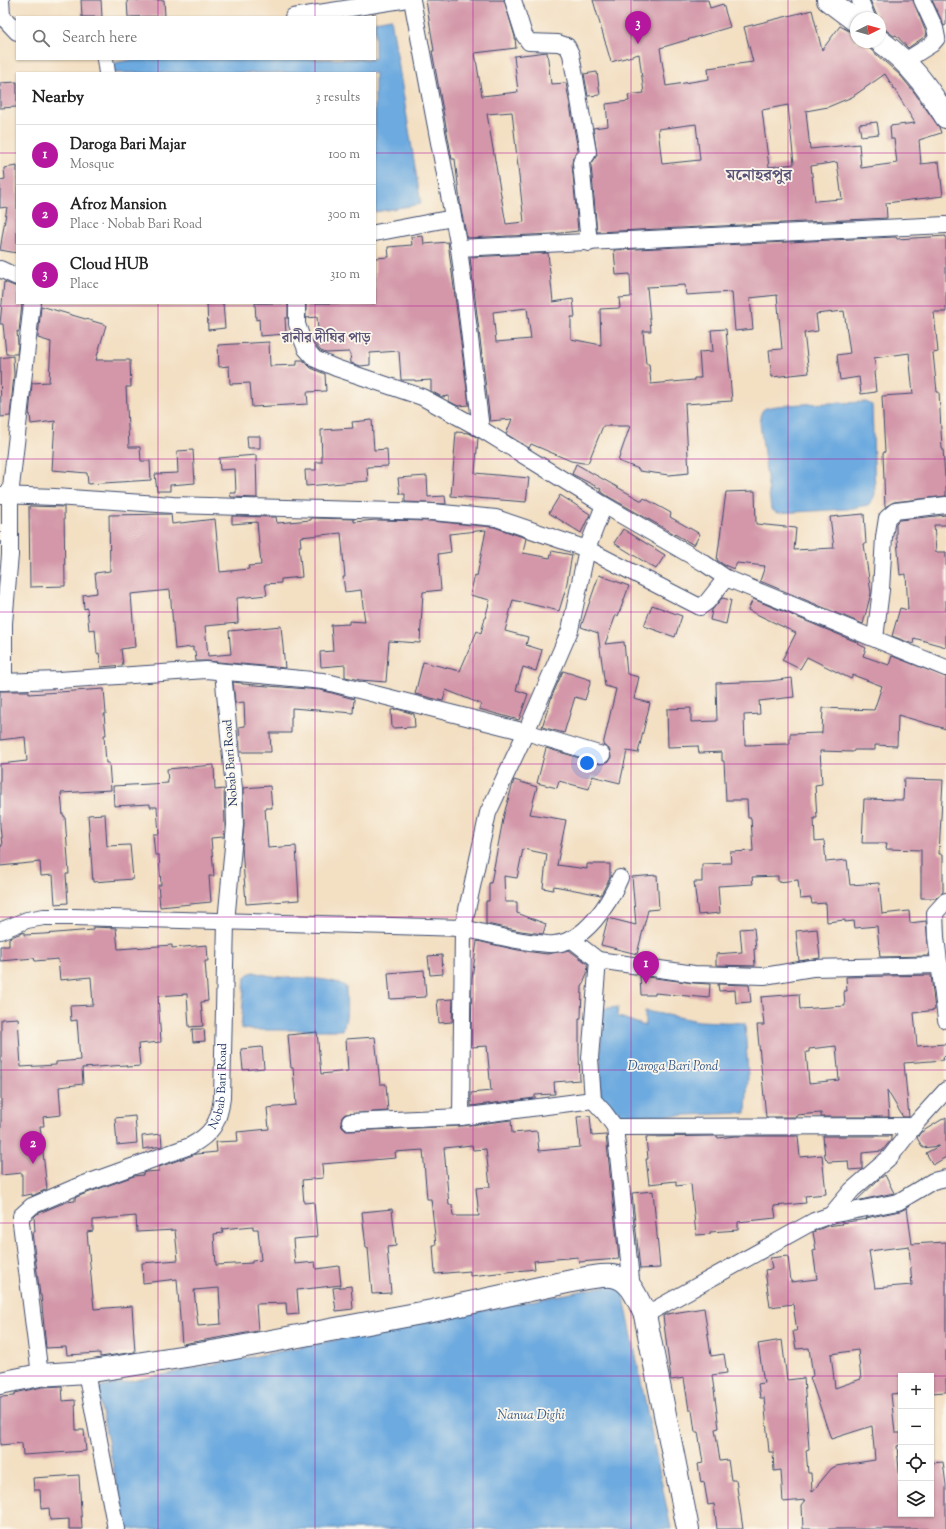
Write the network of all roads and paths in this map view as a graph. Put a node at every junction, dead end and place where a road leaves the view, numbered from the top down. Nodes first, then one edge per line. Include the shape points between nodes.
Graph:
1 (1, 0) edge
2 (402, 0) edge
3 (412, 0) edge
4 (513, 0) edge
5 (922, 0) edge
6 (299, 16) edge
7 (16, 31) edge
8 (886, 46) edge
9 (105, 60) edge
10 (905, 61) junction
11 (106, 72) edge
12 (946, 117) edge
13 (453, 218) junction
14 (946, 226) edge
15 (376, 233) edge
16 (589, 243) junction
17 (459, 248) junction
18 (0, 269) edge
19 (16, 277) edge
20 (32, 304) edge
21 (297, 304) edge
22 (481, 429) junction
23 (5, 495) edge
24 (604, 505) junction
25 (946, 506) edge
26 (587, 549) junction
27 (726, 578) junction
28 (875, 638) junction
29 (946, 668) edge
30 (223, 672) junction
31 (2, 682) edge
32 (526, 732) junction
33 (602, 755) dead end
34 (620, 878) dead end
35 (946, 901) edge
36 (226, 922) junction
37 (463, 928) junction
38 (0, 931) edge
39 (571, 939) junction
40 (598, 960) junction
41 (940, 965) junction
42 (946, 1020) edge
43 (946, 1090) edge
44 (593, 1100) junction
45 (461, 1117) junction
46 (350, 1122) dead end
47 (615, 1126) junction
48 (914, 1126) junction
49 (946, 1178) edge
50 (831, 1215) junction
51 (632, 1289) junction
52 (645, 1315) junction
53 (86, 1372) junction
54 (40, 1375) junction
55 (0, 1383) edge
56 (116, 1529) edge
57 (688, 1529) edge

1 - 7 street via 2,16
2 - 6 street
3 - 13 street
4 - 16 street via 524,35 529,42 558,42 567,46 571,54 588,152 581,163
5 - 10 street via 936,28 937,38
8 - 10 street
9 - 11 street
10 - 12 street via 928,87
13 - 15 street
13 - 17 street
14 - 16 street
16 - 17 street
17 - 22 street
18 - 19 street
20 - 23 street
21 - 22 street via 297,324 306,349 315,359 422,397
22 - 24 street
23 - 26 street via 174,505 432,512 496,518
23 - 31 street via 10,555
24 - 26 street
24 - 27 street
25 - 28 street via 895,511 887,518
26 - 27 street via 700,607
26 - 32 street via 570,630
27 - 28 street
28 - 29 street
30 - 31 street via 206,670
30 - 32 street via 323,681
30 - 36 street, Nobab Bari Road via 235,825
32 - 33 street
32 - 37 street via 488,813
34 - 39 street via 613,895 597,918
35 - 41 street via 935,913
36 - 37 street
36 - 38 street via 44,917 27,920
36 - 54 street, Nobab Bari Road via 222,1098 220,1114 214,1127 190,1146 70,1190 32,1206 21,1216
37 - 39 street via 523,942 554,944
37 - 45 street
39 - 40 street
40 - 41 street via 694,974 764,976 812,968
40 - 44 street via 590,1058
41 - 42 street
43 - 48 street
44 - 45 street
44 - 47 street
45 - 46 street
47 - 48 street
47 - 51 street
48 - 50 street via 890,1157 852,1190
49 - 50 street via 933,1181 898,1202
50 - 52 street via 814,1221
51 - 52 street
51 - 53 street via 620,1278 586,1278 224,1350
52 - 57 street
53 - 54 street
53 - 56 street
54 - 55 street

